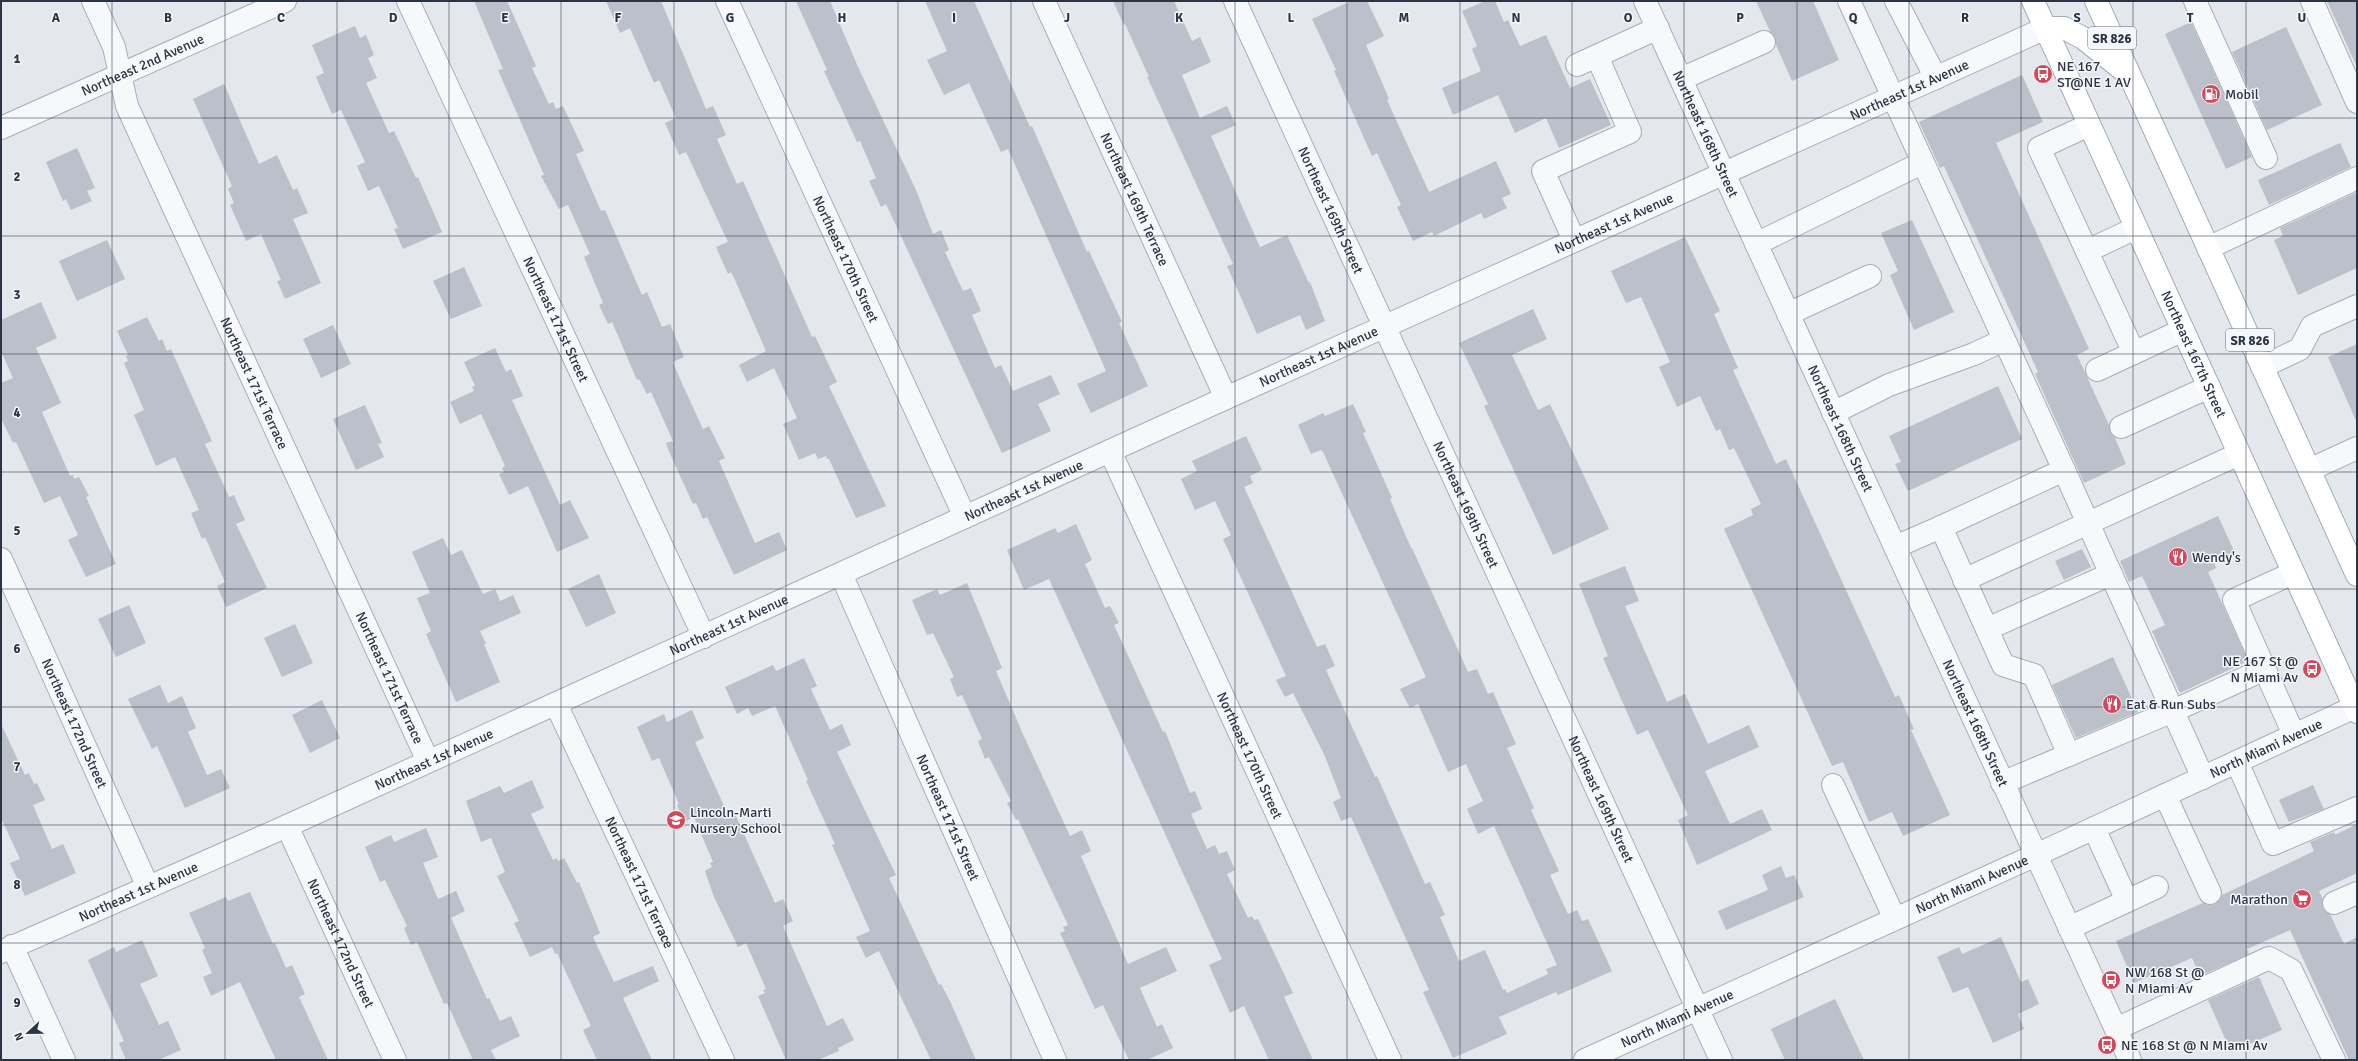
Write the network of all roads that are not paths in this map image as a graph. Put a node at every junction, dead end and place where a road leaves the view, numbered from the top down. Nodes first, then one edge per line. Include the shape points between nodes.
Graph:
1 (93, 1) edge
2 (285, 1) edge
3 (408, 1) edge
4 (727, 1) edge
5 (1044, 1) edge
6 (1235, 1) edge
7 (1645, 1) edge
8 (1849, 1) edge
9 (1896, 1) edge
10 (2033, 1) edge
11 (2195, 1) edge
12 (2312, 1) edge
13 (2094, 2) edge
14 (1658, 28) junction
15 (2046, 28) junction
16 (1764, 42) dead end
17 (1597, 56) junction
18 (1577, 65) dead end
19 (121, 75) junction
20 (2129, 75) junction
21 (1936, 78) junction
22 (1681, 80) junction
23 (1892, 97) junction
24 (2357, 102) edge
25 (2089, 125) junction
26 (1, 128) edge
27 (2266, 158) dead end
28 (1922, 163) junction
29 (1723, 172) junction
30 (2357, 178) edge
31 (2136, 228) junction
32 (1574, 240) junction
33 (1756, 244) junction
34 (2208, 248) junction
35 (2087, 251) junction
36 (1870, 276) dead end
37 (2357, 306) edge
38 (1788, 314) junction
39 (1383, 326) junction
40 (2183, 330) junction
41 (2004, 340) junction
42 (2134, 353) junction
43 (2262, 366) junction
44 (2097, 370) dead end
45 (2209, 387) junction
46 (1226, 398) junction
47 (1833, 413) junction
48 (2121, 428) dead end
49 (2357, 448) edge
50 (1110, 451) junction
51 (2239, 454) junction
52 (2064, 470) junction
53 (2309, 470) junction
54 (966, 517) junction
55 (2088, 523) junction
56 (1941, 527) junction
57 (1895, 547) junction
58 (1, 559) edge
59 (2293, 573) junction
60 (841, 574) junction
61 (2111, 574) junction
62 (2357, 575) edge
63 (1964, 580) junction
64 (1987, 629) junction
65 (704, 637) junction
66 (2265, 669) junction
67 (556, 704) junction
68 (2356, 708) edge
69 (2173, 711) junction
70 (2294, 735) junction
71 (2069, 755) junction
72 (428, 761) junction
73 (2237, 762) junction
74 (2203, 778) junction
75 (2002, 783) junction
76 (1833, 785) dead end
77 (2165, 795) junction
78 (2357, 808) edge
79 (287, 826) junction
80 (2094, 828) junction
81 (2036, 855) junction
82 (148, 887) junction
83 (2157, 887) dead end
84 (2357, 892) edge
85 (2210, 893) dead end
86 (2127, 901) junction
87 (2334, 903) dead end
88 (1895, 919) junction
89 (2069, 928) junction
90 (7, 949) edge
91 (1698, 1009) junction
92 (2116, 1029) junction
93 (64, 1060) edge
94 (395, 1060) edge
95 (723, 1060) edge
96 (1055, 1060) edge
97 (1390, 1060) edge
98 (1585, 1060) edge
99 (1721, 1060) edge
100 (2130, 1060) edge
101 (2334, 1060) edge

1 - 19 street, Northeast 171st Terrace via 114,47
2 - 19 street, Northeast 2nd Avenue
3 - 65 street, Northeast 171st Street
4 - 54 street, Northeast 170th Street
5 - 46 street, Northeast 169th Terrace
6 - 39 street, Northeast 169th Street
7 - 14 street, Northeast 168th Street
8 - 23 street
9 - 21 street
10 - 15 main road, Northeast 167th Street
11 - 27 street
12 - 24 street
13 - 20 main road, SR 826
14 - 17 street
14 - 22 street, Northeast 168th Street
15 - 20 main road via 2064,28 2083,38
15 - 21 street, Northeast 1st Avenue
15 - 25 main road, Northeast 167th Street
16 - 22 street
17 - 18 street
17 - 32 street via 1630,132 1543,172
19 - 26 street, Northeast 2nd Avenue
19 - 72 street, Northeast 171st Terrace via 127,106
20 - 34 main road, SR 826
21 - 23 street, Northeast 1st Avenue
22 - 29 street, Northeast 168th Street
23 - 28 street
23 - 29 street, Northeast 1st Avenue
25 - 31 main road, Northeast 167th Street
25 - 35 street via 2039,148
28 - 33 street
28 - 41 street
29 - 32 street, Northeast 1st Avenue
29 - 33 street, Northeast 168th Street
30 - 34 street
31 - 35 street
31 - 40 main road, Northeast 167th Street
32 - 39 street, Northeast 1st Avenue
33 - 38 street, Northeast 168th Street
34 - 43 main road, SR 826
35 - 42 street
36 - 38 street
37 - 43 street via 2312,326 2300,348
38 - 47 street, Northeast 168th Street
39 - 46 street, Northeast 1st Avenue
39 - 91 street, Northeast 169th Street
40 - 42 street
40 - 45 main road, Northeast 167th Street
41 - 47 street via 1974,354 1889,385
41 - 52 street
42 - 44 street
43 - 53 main road, SR 826
45 - 48 street
45 - 51 main road, Northeast 167th Street
46 - 50 street, Northeast 1st Avenue
47 - 57 street, Northeast 168th Street
49 - 53 street
50 - 54 street, Northeast 1st Avenue
50 - 97 street, Northeast 170th Street
51 - 55 street
51 - 59 main road, Northeast 167th Street
52 - 55 street
52 - 56 street
53 - 62 main road, SR 826
54 - 60 street, Northeast 1st Avenue
55 - 61 street
55 - 63 street
56 - 57 street
56 - 63 street
57 - 75 street, Northeast 168th Street
58 - 82 street, Northeast 172nd Street
59 - 66 street via 2234,600
59 - 68 main road, Northeast 167th Street
60 - 65 street, Northeast 1st Avenue
60 - 96 street, Northeast 171st Street
61 - 64 street
61 - 69 street
63 - 64 street
64 - 71 street via 2003,665 2034,675
65 - 67 street, Northeast 1st Avenue
66 - 69 street
66 - 70 street
67 - 72 street, Northeast 1st Avenue
67 - 95 street, Northeast 171st Terrace
68 - 70 street, North Miami Avenue
69 - 71 street
69 - 74 street
70 - 73 street, North Miami Avenue
71 - 75 street
72 - 79 street, Northeast 1st Avenue
73 - 74 street, North Miami Avenue
73 - 78 street via 2273,844
74 - 77 street, North Miami Avenue
75 - 81 street, Northeast 168th Street
76 - 88 street
77 - 80 street, North Miami Avenue
77 - 85 street
79 - 82 street, Northeast 1st Avenue
79 - 94 street, Northeast 172nd Street
80 - 81 street, North Miami Avenue
80 - 86 street
81 - 88 street, North Miami Avenue
81 - 89 street, Northeast 168th Street
82 - 90 street, Northeast 1st Avenue
83 - 86 street
84 - 87 street
86 - 89 street
88 - 91 street, North Miami Avenue
89 - 92 street, Northeast 168th Street
90 - 93 street
91 - 98 street, North Miami Avenue
91 - 99 street, Northeast 169th Street
92 - 100 street, Northeast 168th Street
92 - 101 street via 2269,958 2291,970

